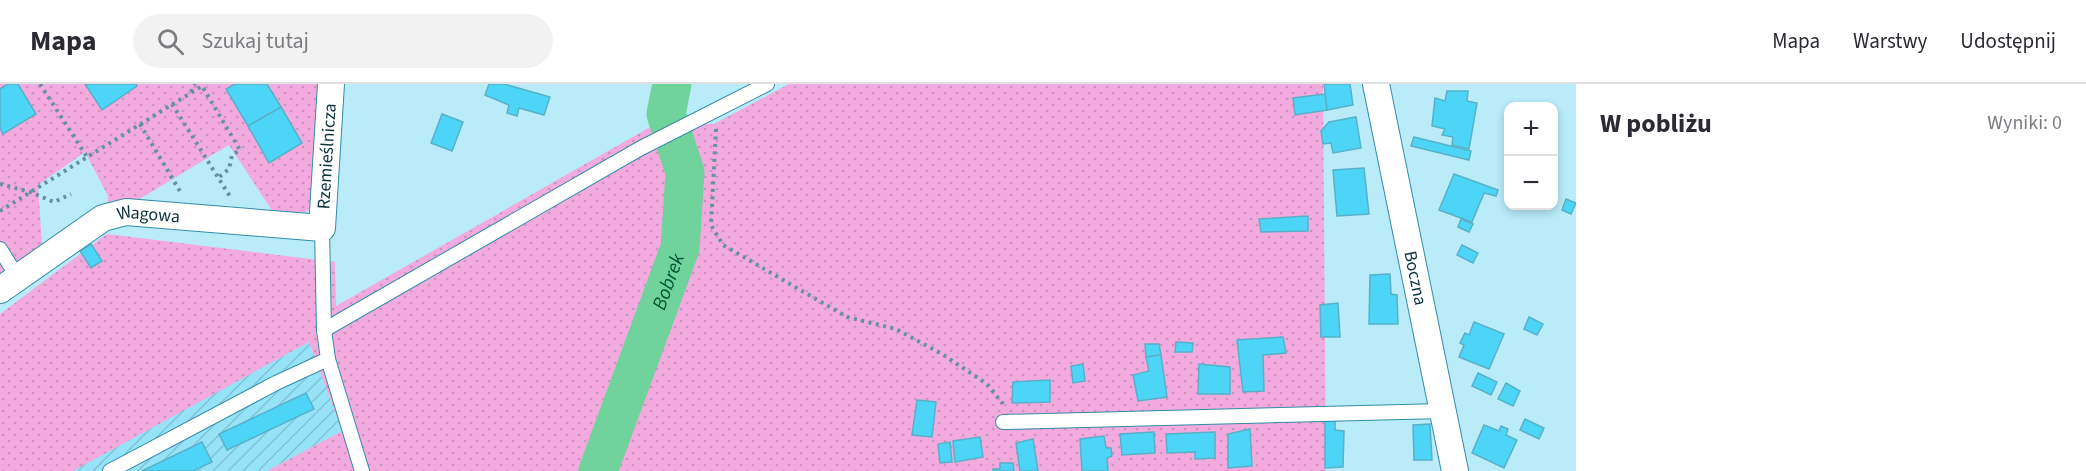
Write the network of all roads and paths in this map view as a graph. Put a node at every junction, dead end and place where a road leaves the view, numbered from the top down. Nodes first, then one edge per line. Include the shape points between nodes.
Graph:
1 (40, 84) edge
2 (195, 84) edge
3 (767, 84) edge
4 (1376, 84) edge
5 (327, 86) edge
6 (191, 92) junction
7 (172, 104) junction
8 (709, 115) junction
9 (140, 124) junction
10 (87, 157) junction
11 (218, 178) junction
12 (0, 184) edge
13 (30, 192) junction
14 (71, 194) dead end
15 (0, 211) edge
16 (195, 218) junction
17 (246, 222) junction
18 (322, 228) junction
19 (0, 249) edge
20 (9, 284) edge
21 (324, 330) junction
22 (328, 359) junction
23 (1443, 411) junction
24 (1017, 421) junction
25 (1003, 422) dead end
26 (110, 471) edge
27 (362, 471) edge
28 (1455, 471) edge

1 - 10 path
2 - 6 path
3 - 8 lane
4 - 23 street, Boczna
5 - 18 street, Rzemieślnicza
6 - 7 path
6 - 11 path via 202,86 240,150 232,155 229,169
7 - 9 path
7 - 11 path
8 - 21 lane via 641,148
8 - 24 path via 717,148 711,225 723,245 847,317 896,329 942,354 987,384
9 - 10 path
9 - 16 path
10 - 13 path
11 - 17 path
12 - 13 path
13 - 14 path via 54,202
13 - 15 path
16 - 17 street, Wagowa
16 - 20 street, Wagowa via 126,212 103,218
17 - 18 street, Wagowa
18 - 21 lane
19 - 20 lane
21 - 22 lane
22 - 26 lane
22 - 27 lane
23 - 24 lane
23 - 28 street, Boczna
24 - 25 lane

